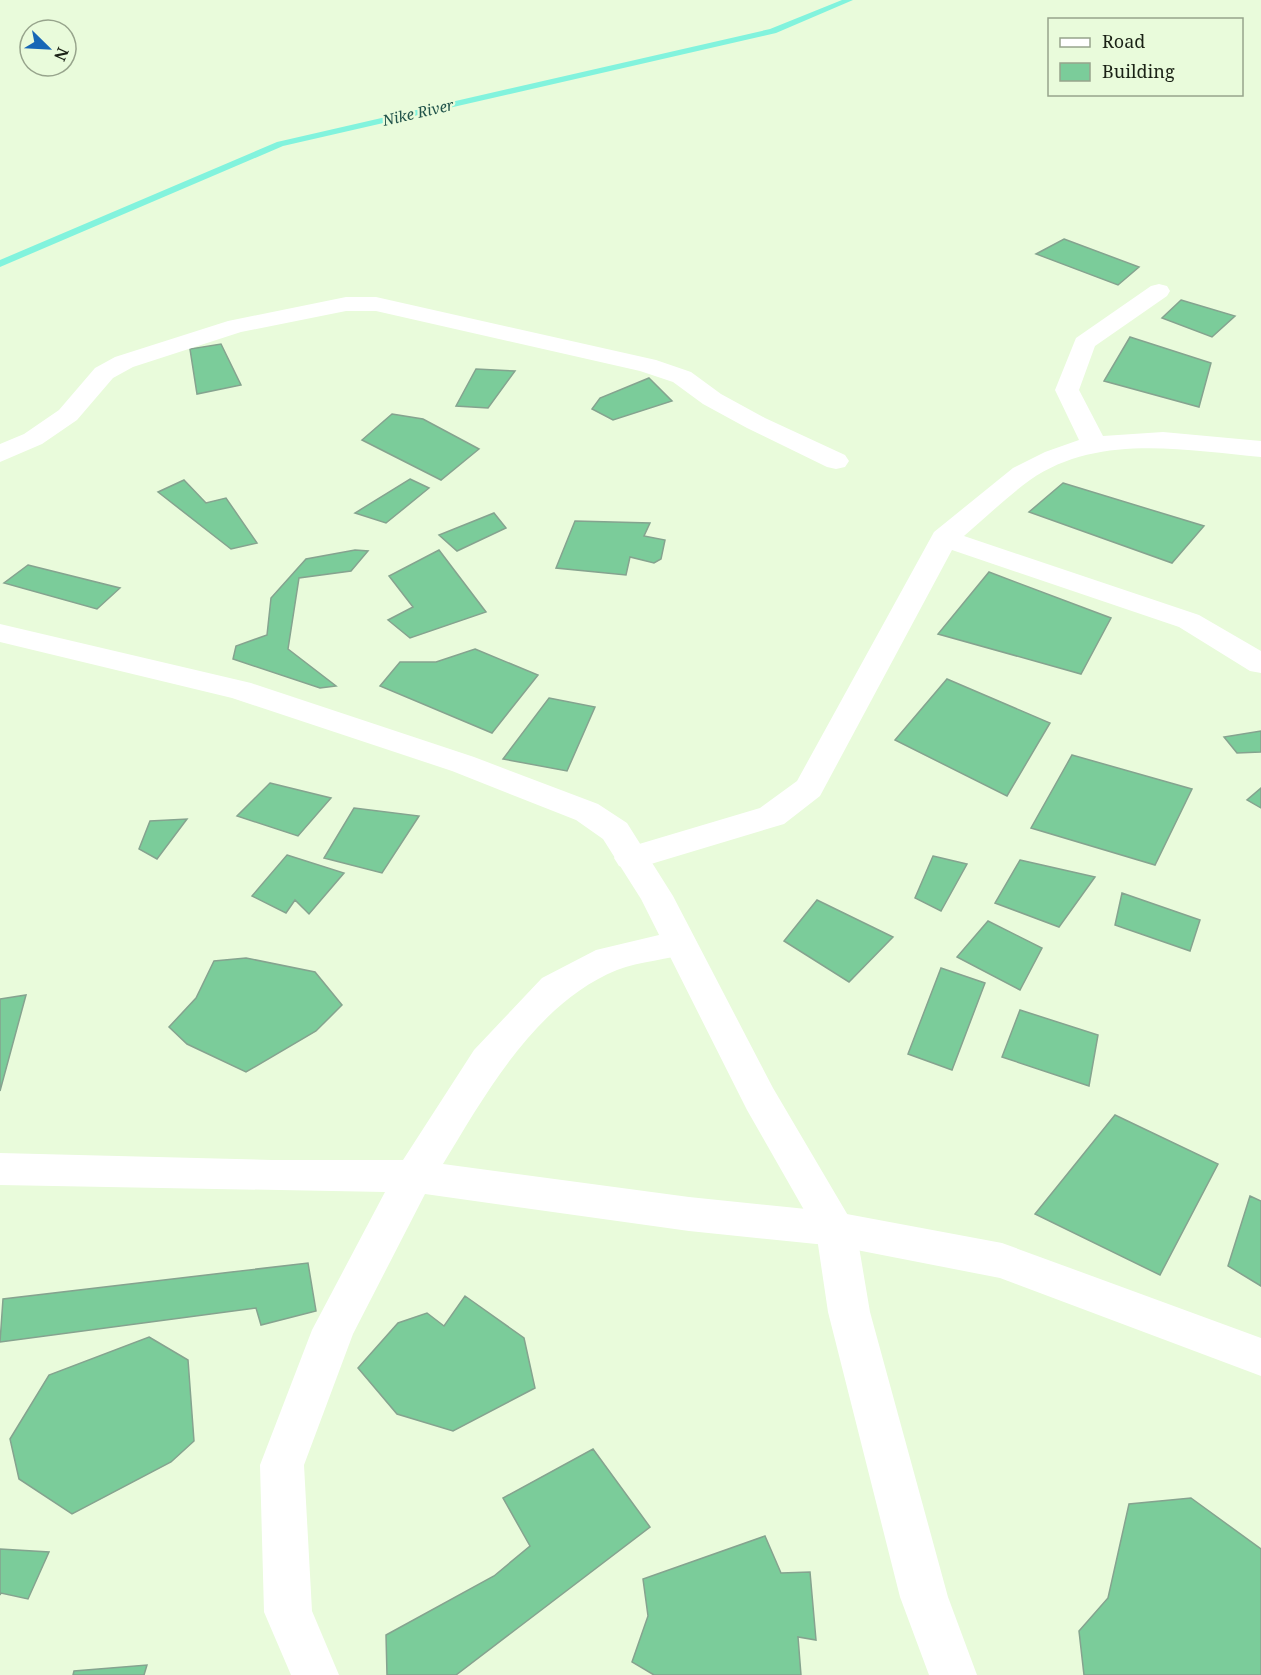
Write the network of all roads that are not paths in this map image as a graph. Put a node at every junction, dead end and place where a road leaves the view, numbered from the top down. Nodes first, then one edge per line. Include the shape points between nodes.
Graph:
1 (1159, 291) dead end
2 (1094, 444) junction
3 (1261, 449) edge
4 (0, 454) edge
5 (836, 461) dead end
6 (944, 538) junction
7 (0, 633) edge
8 (1261, 664) edge
9 (631, 858) junction
10 (680, 943) junction
11 (0, 1169) edge
12 (414, 1176) junction
13 (836, 1229) junction
14 (1261, 1357) edge
15 (315, 1675) edge
16 (953, 1675) edge

1 - 2 street via 1084,343 1067,390
2 - 3 street via 1163,440
2 - 6 street via 1054,457 1023,474
4 - 5 street via 33,439 68,414 104,373 124,362 236,326 346,304 366,304 682,376 712,399
6 - 8 street via 1189,621
6 - 9 street via 809,788 771,816
7 - 9 street via 240,690 463,764 587,812 615,831
9 - 10 street
10 - 12 street via 608,958 555,988 487,1060
10 - 13 street via 760,1099
11 - 12 street
12 - 13 street via 689,1214
12 - 15 street via 333,1330 282,1465 288,1612
13 - 14 street via 1002,1262
13 - 16 street via 849,1312 924,1597

